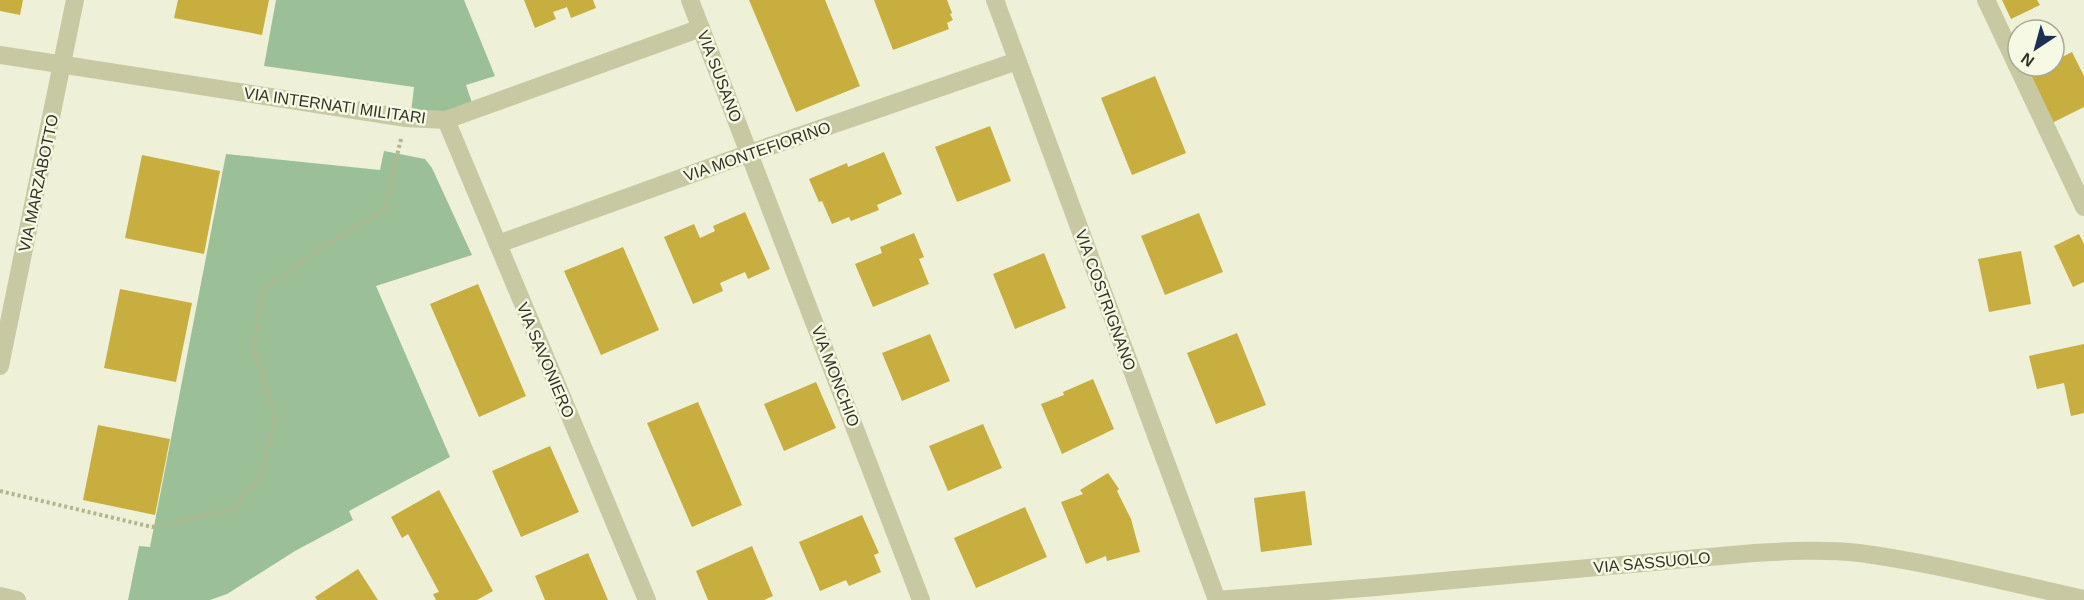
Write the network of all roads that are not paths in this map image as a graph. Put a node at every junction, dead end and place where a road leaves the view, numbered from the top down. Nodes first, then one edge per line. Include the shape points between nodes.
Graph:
1 (75, 0) edge
2 (690, 0) edge
3 (995, 0) edge
4 (1986, 0) edge
5 (701, 28) junction
6 (0, 55) edge
7 (1017, 61) junction
8 (62, 65) junction
9 (446, 120) junction
10 (750, 153) junction
11 (2084, 207) edge
12 (498, 244) junction
13 (0, 366) edge
14 (0, 596) edge
15 (2084, 599) edge
16 (17, 600) edge
17 (647, 600) edge
18 (921, 600) edge
19 (1216, 600) edge

1 - 8 street, VIA MARZABOTTO
2 - 5 street, VIA SUSANO
3 - 7 street, VIA COSTRIGNANO
4 - 11 street
5 - 9 street, VIA INTERNATI MILITARI
5 - 10 street, VIA SUSANO
6 - 8 street, VIA INTERNATI MILITARI
7 - 10 street, VIA MONTEFIORINO
7 - 19 street, VIA COSTRIGNANO
8 - 9 street, VIA INTERNATI MILITARI via 406,118
8 - 13 street, VIA MARZABOTTO
9 - 12 street, VIA SAVONIERO
10 - 12 street, VIA MONTEFIORINO
10 - 18 street, VIA MONCHIO
12 - 17 street, VIA SAVONIERO
14 - 16 street
15 - 19 street, VIA SASSUOLO via 1902,560 1815,550

